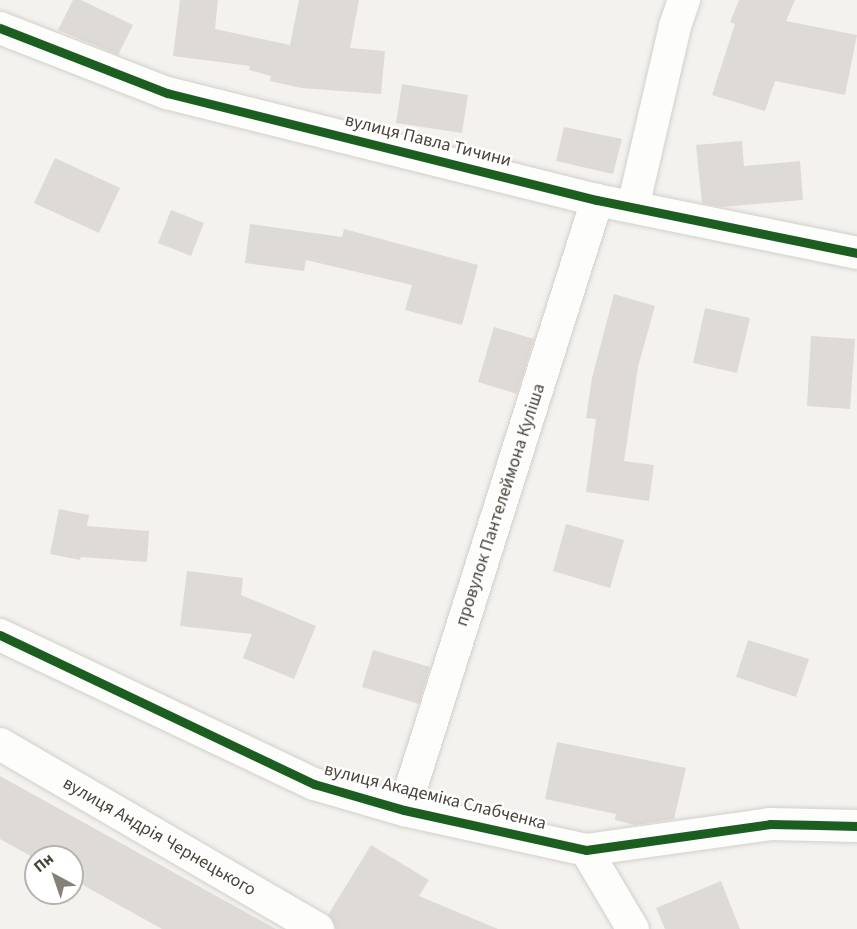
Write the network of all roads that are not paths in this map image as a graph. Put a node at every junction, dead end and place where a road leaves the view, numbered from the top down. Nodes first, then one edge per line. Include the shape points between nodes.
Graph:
1 (684, 0) edge
2 (0, 28) edge
3 (597, 200) junction
4 (633, 207) junction
5 (857, 253) edge
6 (0, 635) edge
7 (0, 744) edge
8 (404, 810) junction
9 (857, 826) edge
10 (586, 850) junction
11 (318, 929) edge
12 (633, 929) edge

1 - 4 street
2 - 3 street, вулиця Павла Тичини via 167,93
3 - 4 street, вулиця Павла Тичини
3 - 8 street, провулок Пантелеймона Куліша
4 - 5 street, вулиця Павла Тичини
6 - 8 street, вулиця Академіка Слабченка via 314,784
7 - 11 street, вулиця Андрія Чернецького
8 - 10 street, вулиця Академіка Слабченка
9 - 10 street, вулиця Академіка Слабченка via 770,824
10 - 12 street

